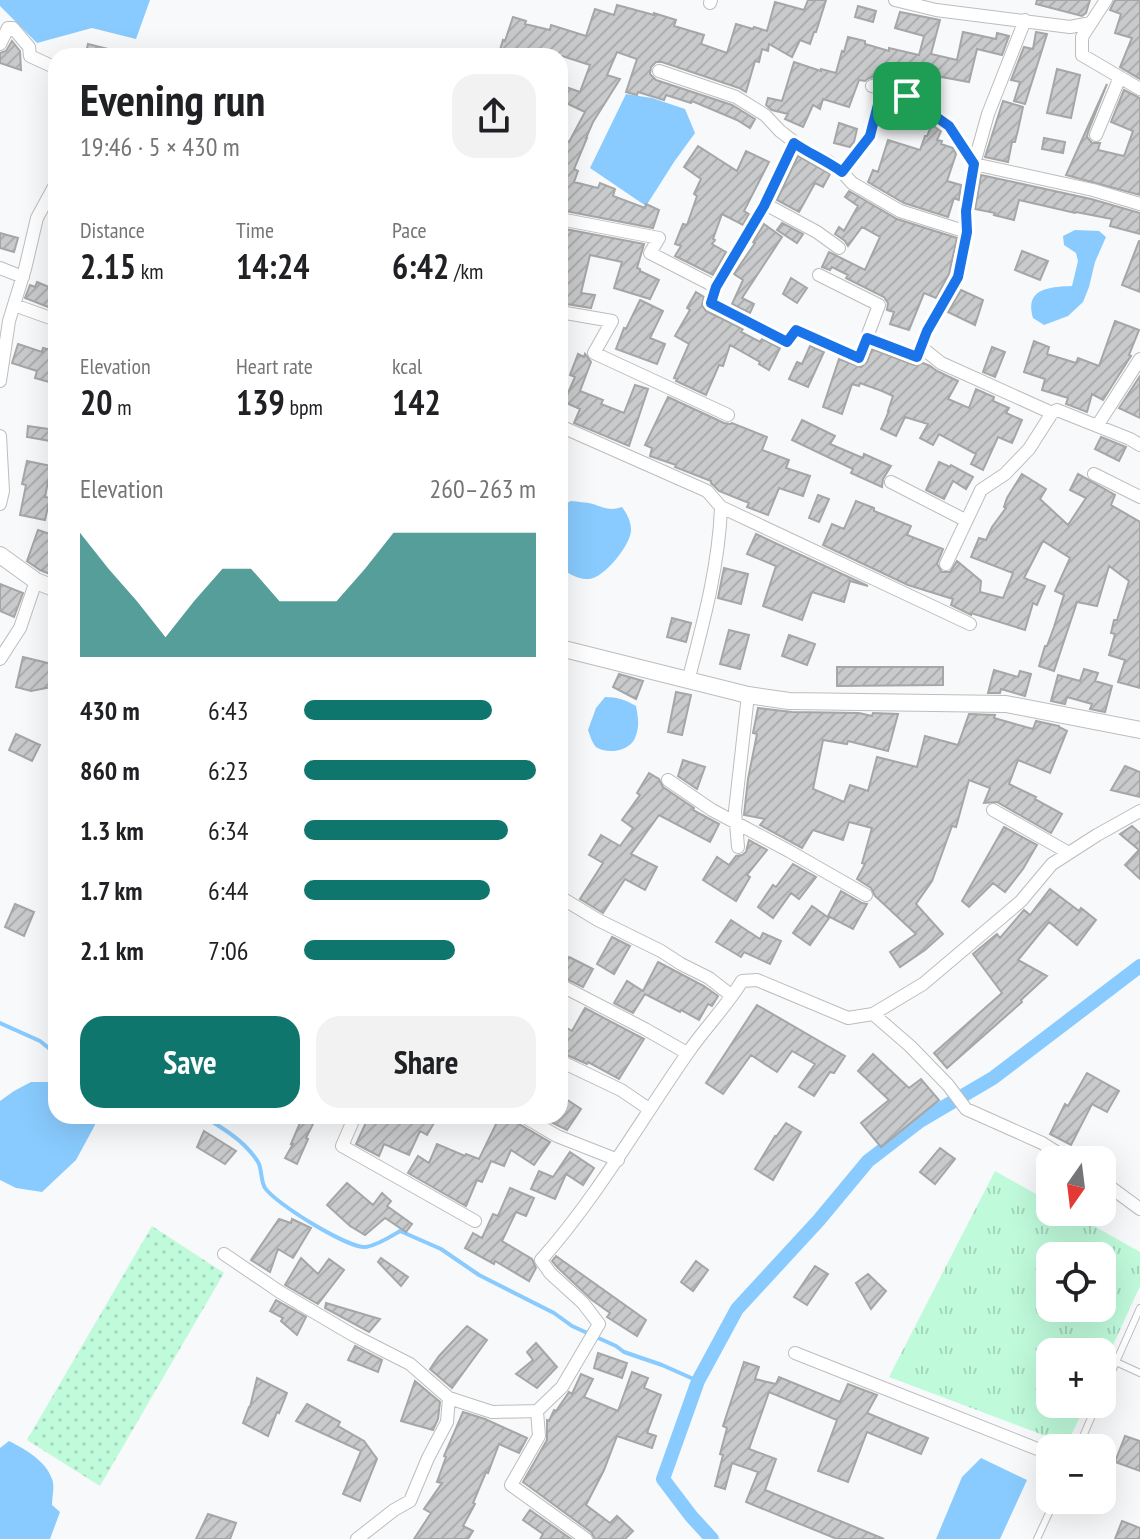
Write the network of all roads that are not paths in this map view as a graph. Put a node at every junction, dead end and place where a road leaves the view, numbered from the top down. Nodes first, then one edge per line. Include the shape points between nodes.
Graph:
1 (895, 0) edge
2 (1106, 0) edge
3 (1025, 20) junction
4 (1091, 23) junction
5 (0, 44) edge
6 (48, 64) edge
7 (659, 71) dead end
8 (1120, 77) junction
9 (1140, 89) edge
10 (1096, 135) dead end
11 (794, 143) junction
12 (974, 164) junction
13 (842, 172) junction
14 (48, 198) edge
15 (765, 204) junction
16 (1140, 204) edge
17 (568, 221) edge
18 (967, 232) junction
19 (839, 248) dead end
20 (0, 268) edge
21 (819, 275) dead end
22 (23, 277) junction
23 (716, 287) junction
24 (14, 305) junction
25 (568, 313) edge
26 (48, 317) edge
27 (867, 338) junction
28 (921, 347) junction
29 (1140, 359) edge
30 (0, 381) edge
31 (1052, 413) junction
32 (728, 415) dead end
33 (1097, 426) junction
34 (568, 430) edge
35 (0, 436) edge
36 (1140, 445) edge
37 (1094, 474) dead end
38 (891, 482) dead end
39 (1140, 497) edge
40 (0, 504) edge
41 (721, 507) junction
42 (965, 520) junction
43 (0, 555) edge
44 (946, 564) dead end
45 (36, 581) junction
46 (48, 586) edge
47 (970, 624) dead end
48 (568, 650) edge
49 (0, 659) edge
50 (688, 681) junction
51 (748, 695) junction
52 (1140, 730) edge
53 (668, 780) dead end
54 (993, 810) dead end
55 (1140, 811) edge
56 (736, 823) junction
57 (738, 847) dead end
58 (1069, 853) junction
59 (866, 895) dead end
60 (568, 902) edge
61 (568, 989) edge
62 (732, 996) junction
63 (873, 1014) junction
64 (687, 1053) junction
65 (568, 1065) edge
66 (649, 1109) junction
67 (352, 1124) edge
68 (539, 1124) edge
69 (1047, 1146) edge
70 (618, 1160) junction
71 (1116, 1191) edge
72 (1140, 1209) edge
73 (475, 1221) dead end
74 (224, 1254) dead end
75 (1140, 1308) edge
76 (795, 1353) dead end
77 (1116, 1362) joint
78 (1140, 1373) edge
79 (449, 1398) junction
80 (537, 1411) junction
81 (1036, 1448) edge
82 (1049, 1514) edge
83 (357, 1539) edge
84 (586, 1539) edge
85 (1037, 1539) edge

1 - 3 street
2 - 4 street
3 - 4 street via 1070,27
3 - 12 street
4 - 8 street via 1082,37 1082,55
5 - 6 street via 13,28 30,56
7 - 11 street via 736,97
8 - 9 street
8 - 10 street
11 - 13 street
11 - 15 street
12 - 13 street via 949,126 907,96 877,87 870,136
12 - 16 street
12 - 18 street
13 - 18 street via 900,211
14 - 22 street via 37,218
15 - 19 street
15 - 23 street
17 - 23 street via 659,238 650,253
18 - 28 street via 958,277
20 - 22 street
21 - 27 street via 879,305
22 - 24 street
23 - 27 street via 711,303 787,342 796,330 859,358
24 - 26 street
24 - 30 street
25 - 32 street via 612,321 594,353
27 - 28 street via 917,357
28 - 31 street via 941,363
29 - 33 street
31 - 33 street via 1057,410
31 - 42 street via 1029,449 981,490
33 - 36 street
34 - 41 street via 707,491
35 - 40 street
37 - 39 street
38 - 42 street
41 - 47 street
41 - 50 street via 708,604
42 - 44 street
43 - 45 street
45 - 46 street
45 - 49 street via 20,628
48 - 50 street
50 - 51 street
51 - 52 street via 789,701 1006,704
51 - 56 street
53 - 56 street
54 - 58 street
55 - 58 street
56 - 57 street
56 - 59 street
58 - 63 street via 923,984
60 - 62 street via 709,978
61 - 64 street
62 - 63 street via 742,981 757,980 848,1018
62 - 64 street
63 - 69 street via 910,1046 966,1109
64 - 66 street
65 - 66 street
66 - 70 street
67 - 73 street via 342,1146
68 - 70 street
70 - 80 street via 541,1260 599,1324 562,1387
71 - 72 street
74 - 79 street via 280,1292 410,1364
75 - 77 lane
76 - 81 street
77 - 78 lane
79 - 80 street via 492,1412
79 - 83 street via 447,1422 410,1501
80 - 84 street via 539,1436 511,1485
82 - 85 lane

